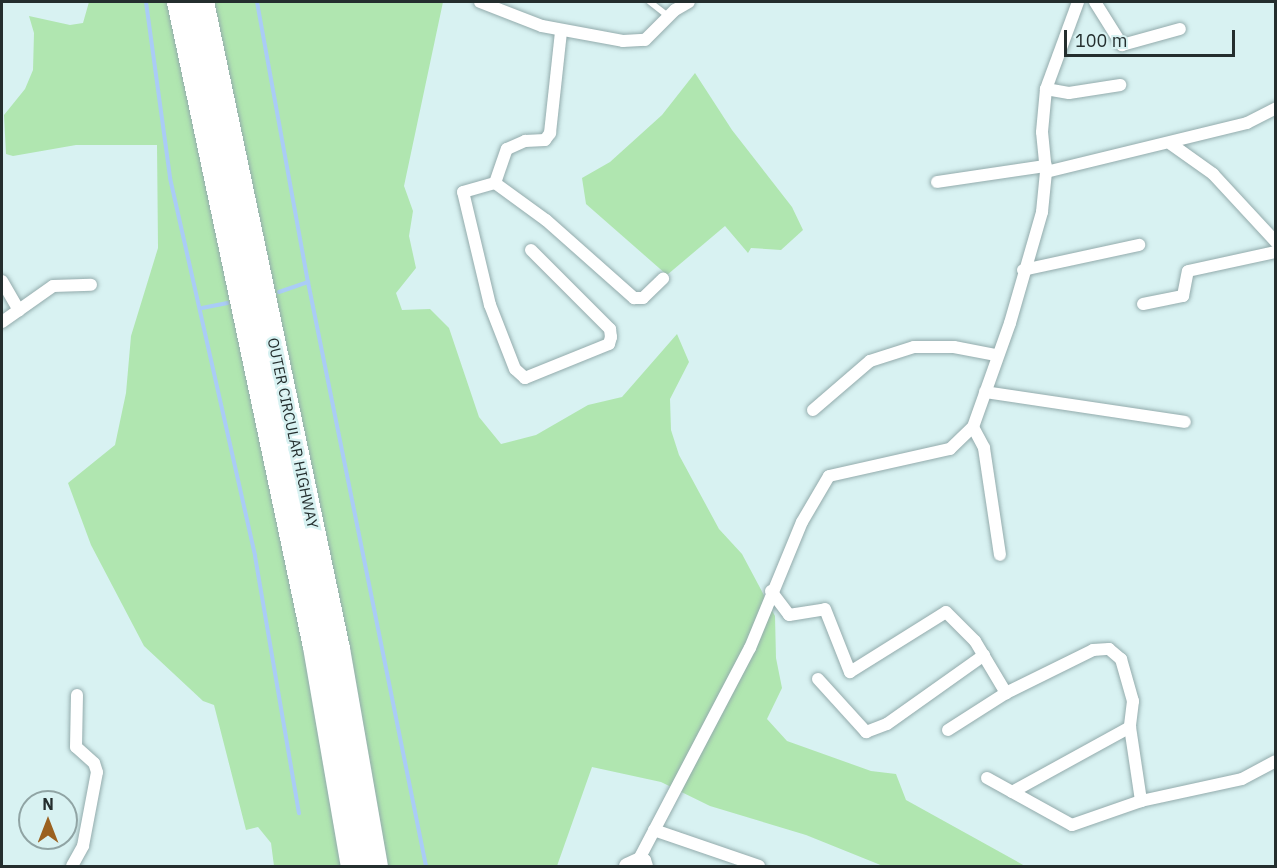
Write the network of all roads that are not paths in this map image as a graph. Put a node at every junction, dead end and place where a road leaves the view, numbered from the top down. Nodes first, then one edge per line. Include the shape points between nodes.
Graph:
1 (180, 2) edge
2 (202, 2) edge
3 (480, 2) edge
4 (650, 2) edge
5 (689, 2) edge
6 (1078, 2) edge
7 (1095, 2) edge
8 (668, 16) junction
9 (1180, 29) dead end
10 (561, 31) junction
11 (1120, 85) dead end
12 (1046, 89) junction
13 (1275, 108) edge
14 (1171, 144) junction
15 (1046, 169) junction
16 (937, 182) dead end
17 (495, 183) junction
18 (1275, 243) edge
19 (1138, 245) dead end
20 (531, 250) dead end
21 (1023, 270) junction
22 (663, 279) dead end
23 (2, 281) edge
24 (91, 285) dead end
25 (1143, 304) dead end
26 (19, 310) junction
27 (2, 322) edge
28 (996, 355) junction
29 (985, 392) junction
30 (813, 410) dead end
31 (1185, 422) dead end
32 (973, 427) junction
33 (1000, 555) dead end
34 (771, 591) junction
35 (984, 654) junction
36 (818, 679) dead end
37 (1006, 693) junction
38 (77, 694) dead end
39 (1130, 727) junction
40 (948, 730) dead end
41 (1275, 760) edge
42 (987, 778) dead end
43 (1012, 792) junction
44 (1141, 801) junction
45 (654, 830) junction
46 (637, 865) edge
47 (72, 867) edge
48 (353, 867) edge
49 (376, 867) edge
50 (759, 867) edge

1 - 48 highway, OUTER CIRCULAR HIGHWAY via 315,647
2 - 49 highway, OUTER CIRCULAR HIGHWAY via 338,649
3 - 10 street
4 - 8 lane
5 - 8 street
6 - 12 street
7 - 9 street via 1122,45
8 - 10 street via 645,40 623,41
10 - 17 street via 550,133 545,140 525,141 507,149
11 - 12 street via 1069,93
12 - 15 street via 1042,132
13 - 14 street via 1247,123
14 - 15 street
14 - 18 street via 1213,174
15 - 16 street
15 - 21 street via 1042,212
17 - 20 street via 463,192 463,199 490,305 515,369 525,378 609,344 611,337 610,329
17 - 22 street via 546,220 634,298 643,298
18 - 25 street via 1188,271 1183,296
19 - 21 street
21 - 28 street via 1010,323
23 - 26 street
24 - 26 street via 53,286
26 - 27 street
28 - 29 street
28 - 30 street via 954,347 914,346 870,361
29 - 31 street
29 - 32 street
32 - 33 street via 984,448
32 - 34 street via 950,449 829,476 802,522
34 - 35 street via 789,615 825,609 850,672 946,612
34 - 45 street via 750,648
35 - 36 street via 888,724 866,732
35 - 37 street
37 - 39 street via 1094,650 1109,649 1121,659 1133,701
37 - 40 street
38 - 47 street via 76,747 94,763 97,772 83,846
39 - 43 street
39 - 44 street
41 - 44 street via 1242,779
42 - 43 street
43 - 44 street via 1072,825
45 - 46 street
45 - 50 street

